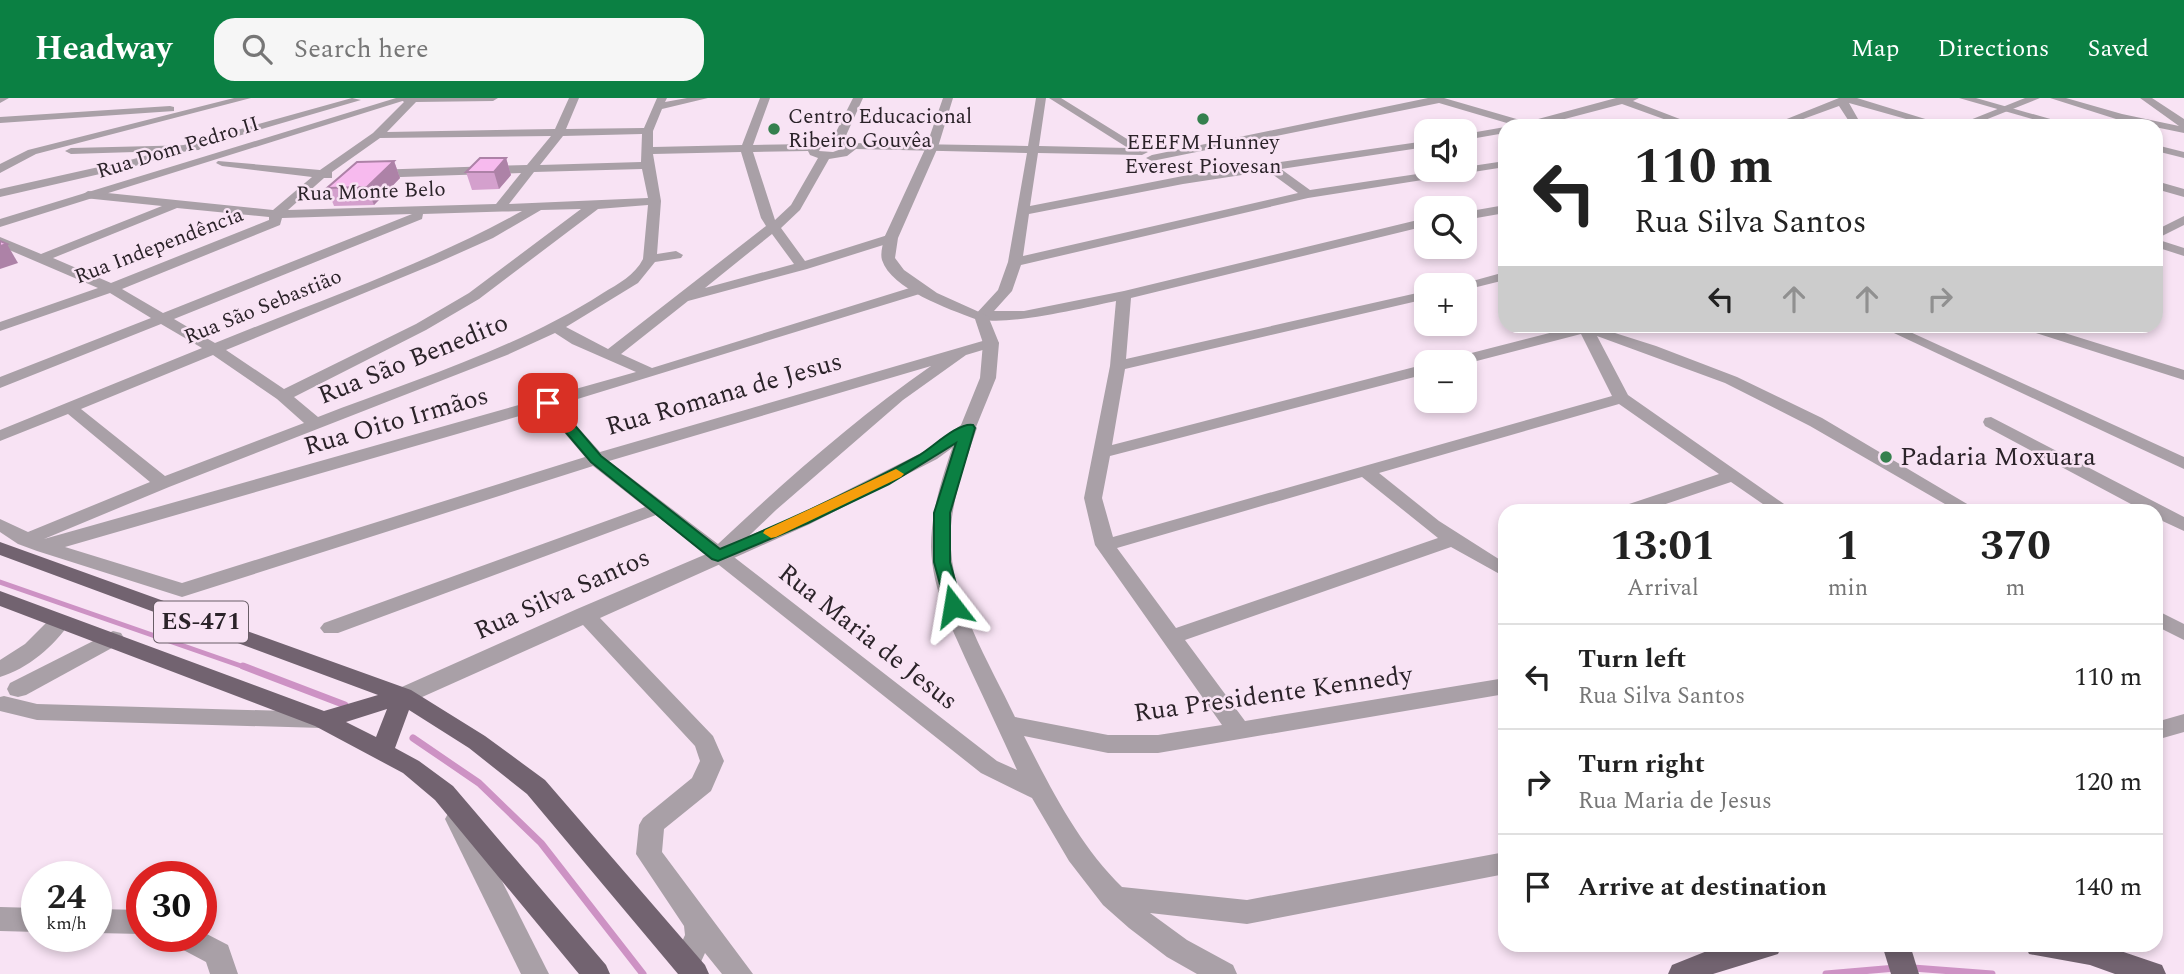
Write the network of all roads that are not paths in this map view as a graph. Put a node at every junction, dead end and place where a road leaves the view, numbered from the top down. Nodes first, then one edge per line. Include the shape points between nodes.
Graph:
1 (144, 98) edge
2 (214, 98) edge
3 (246, 98) edge
4 (364, 98) edge
5 (493, 98) edge
6 (574, 98) edge
7 (703, 98) edge
8 (765, 98) edge
9 (858, 98) edge
10 (947, 98) edge
11 (1041, 98) edge
12 (1054, 98) edge
13 (1633, 98) edge
14 (1964, 98) edge
15 (2035, 98) edge
16 (2055, 98) edge
17 (2145, 98) edge
18 (408, 99) edge
19 (1435, 99) edge
20 (1847, 99) edge
21 (1620, 100) junction
22 (660, 103) edge
23 (2005, 109) junction
24 (169, 110) junction
25 (185, 115) junction
26 (1503, 119) edge
27 (1552, 119) edge
28 (1673, 119) edge
29 (1793, 119) edge
30 (1854, 119) edge
31 (1918, 119) edge
32 (1979, 119) edge
33 (2043, 119) edge
34 (2131, 119) edge
35 (0, 120) edge
36 (2184, 124) edge
37 (2163, 127) edge
38 (2184, 130) edge
39 (648, 131) junction
40 (1498, 131) edge
41 (559, 133) junction
42 (377, 135) junction
43 (1477, 135) edge
44 (837, 142) junction
45 (850, 146) junction
46 (1414, 146) edge
47 (813, 147) junction
48 (195, 148) junction
49 (932, 148) junction
50 (746, 149) junction
51 (1032, 149) junction
52 (2163, 150) edge
53 (32, 152) junction
54 (825, 155) junction
55 (1147, 155) junction
56 (2184, 155) edge
57 (0, 157) edge
58 (648, 158) junction
59 (222, 163) dead end
60 (1162, 165) dead end
61 (1498, 165) edge
62 (1272, 167) junction
63 (0, 169) edge
64 (529, 170) junction
65 (348, 174) edge
66 (362, 174) edge
67 (321, 175) junction
68 (2163, 187) edge
69 (0, 193) edge
70 (2184, 193) edge
71 (1308, 194) junction
72 (88, 195) junction
73 (655, 201) junction
74 (595, 205) junction
75 (175, 206) junction
76 (500, 207) junction
77 (538, 207) junction
78 (1498, 210) edge
79 (432, 211) junction
80 (1021, 212) junction
81 (276, 214) junction
82 (1477, 214) edge
83 (2184, 220) edge
84 (0, 223) edge
85 (1414, 225) edge
86 (773, 228) junction
87 (2163, 231) edge
88 (891, 238) junction
89 (0, 241) edge
90 (2163, 245) edge
91 (2184, 252) edge
92 (676, 255) dead end
93 (42, 258) junction
94 (650, 259) junction
95 (1015, 262) junction
96 (802, 266) junction
97 (1498, 278) edge
98 (1477, 283) edge
99 (111, 288) junction
100 (921, 289) junction
101 (1124, 295) junction
102 (685, 298) junction
103 (1414, 298) edge
104 (981, 316) junction
105 (161, 319) junction
106 (0, 327) edge
107 (556, 327) junction
108 (1563, 333) edge
109 (1588, 333) edge
110 (1603, 333) edge
111 (1901, 333) edge
112 (2051, 333) edge
113 (991, 343) junction
114 (215, 350) junction
115 (961, 352) junction
116 (610, 355) junction
117 (1477, 356) edge
118 (1118, 366) junction
119 (1414, 372) edge
120 (651, 373) junction
121 (2184, 375) edge
122 (0, 383) edge
123 (283, 396) junction
124 (1621, 398) junction
125 (548, 403) junction
126 (70, 408) junction
127 (1991, 422) dead end
128 (316, 424) junction
129 (968, 428) junction
130 (0, 436) edge
131 (1102, 453) junction
132 (596, 459) junction
133 (2184, 464) edge
134 (1366, 471) junction
135 (1731, 476) junction
136 (163, 483) junction
137 (1647, 504) edge
138 (1774, 504) edge
139 (1958, 504) edge
140 (2145, 504) edge
141 (659, 508) junction
142 (2163, 514) edge
143 (0, 525) edge
144 (2184, 525) edge
145 (1451, 540) junction
146 (34, 543) junction
147 (1105, 545) junction
148 (0, 548) edge
149 (1498, 553) edge
150 (718, 555) junction
151 (1482, 559) junction
152 (1498, 567) edge
153 (0, 598) edge
154 (584, 614) junction
155 (2163, 621) edge
156 (59, 622) junction
157 (331, 628) dead end
158 (2184, 633) edge
159 (113, 638) junction
160 (1171, 638) junction
161 (0, 669) edge
162 (0, 676) edge
163 (1498, 687) edge
164 (403, 696) junction
165 (7, 700) edge
166 (323, 720) junction
167 (2184, 723) edge
168 (1007, 724) junction
169 (2163, 729) edge
170 (1240, 732) junction
171 (382, 751) junction
172 (1037, 790) junction
173 (444, 793) junction
174 (1498, 864) edge
175 (1112, 897) junction
176 (0, 919) edge
177 (21, 920) edge
178 (697, 923) junction
179 (214, 952) edge
180 (1742, 952) edge
181 (1898, 952) edge
182 (2084, 952) edge
183 (685, 971) edge
184 (224, 974) edge
185 (535, 974) edge
186 (596, 974) edge
187 (739, 974) edge
188 (1223, 974) edge
189 (1682, 974) edge
190 (1905, 974) edge
191 (2152, 974) edge

1 - 24 street
2 - 24 street
3 - 25 street
4 - 48 street
5 - 18 street, Rua Dom Pedro II
6 - 41 street
7 - 22 street
8 - 50 street
9 - 44 street
10 - 49 street
11 - 51 street
12 - 55 street
13 - 21 street
14 - 23 street
15 - 23 street
16 - 34 street
17 - 36 street
18 - 42 street, Rua Independência
18 - 72 street, Rua Dom Pedro II
19 - 26 street
19 - 55 street
20 - 29 street
20 - 30 street
20 - 31 street
21 - 27 street
21 - 28 street
22 - 39 street
23 - 32 street
23 - 33 street
24 - 25 street
24 - 35 street
25 - 53 street
37 - 38 street
39 - 41 street
39 - 58 street
40 - 43 street
41 - 42 street
41 - 64 street
42 - 67 street, Rua Independência
44 - 45 street
44 - 47 street
45 - 49 street
45 - 54 street via 845,153
46 - 62 street
47 - 50 street
47 - 54 street via 814,153
48 - 53 street
48 - 69 street
49 - 51 street
49 - 88 street
50 - 58 street
50 - 86 street
51 - 55 street
51 - 80 street
52 - 56 street
53 - 57 street
53 - 63 street
54 - 86 street via 796,207
55 - 60 street
58 - 64 street
58 - 73 street
59 - 67 street
61 - 71 street
62 - 71 street
62 - 80 street via 1178,176
64 - 66 street
64 - 76 street
65 - 67 street
67 - 81 street, Rua Independência
68 - 70 street
71 - 95 street
72 - 75 street, Rua Monte Belo
72 - 84 street, Rua Dom Pedro II
73 - 74 street, Rua Monte Belo
73 - 94 street
74 - 77 street, Rua Monte Belo
74 - 123 street via 474,296
75 - 81 street, Rua Monte Belo
75 - 93 street
76 - 77 street, Rua Monte Belo
76 - 79 street, Rua Monte Belo
77 - 114 street, Rua São Sebastião via 488,235
78 - 82 street
79 - 81 street, Rua Monte Belo
79 - 105 street
80 - 95 street
81 - 99 street, Rua Independência via 275,222 262,229
83 - 87 street
85 - 101 street
86 - 96 street
86 - 102 street
88 - 96 street
88 - 100 street via 891,263
89 - 93 street
90 - 91 street
92 - 94 street
93 - 99 street
94 - 107 street, Rua São Benedito via 633,280
95 - 104 street via 1005,291
96 - 102 street
97 - 98 street
99 - 105 street
99 - 106 street, Rua Independência
100 - 104 street
100 - 120 street, Rua Oito Irmãos
101 - 104 street via 1024,315
101 - 118 street
102 - 116 street
103 - 118 street
104 - 113 street
105 - 114 street
105 - 122 street
107 - 116 street
107 - 128 street, Rua São Benedito
108 - 117 street
109 - 124 street
110 - 139 street via 1731,380 1816,422
111 - 133 street
112 - 121 street
113 - 115 street, Rua Romana de Jesus
113 - 129 street via 988,377
114 - 123 street
114 - 126 street, Rua São Sebastião
115 - 132 street, Rua Romana de Jesus
115 - 150 street via 897,397
116 - 120 street
118 - 131 street
119 - 131 street
120 - 125 street, Rua Oito Irmãos
123 - 128 street
124 - 134 street
124 - 135 street
125 - 132 street, Rua Maria de Jesus
125 - 146 street, Rua Oito Irmãos
126 - 130 street, Rua São Sebastião
126 - 136 street
127 - 140 street
128 - 136 street, Rua São Benedito
129 - 150 street, Rua Silva Santos via 884,481
129 - 168 street via 942,513 942,562 953,606
131 - 147 street via 1093,498
132 - 141 street, Rua Maria de Jesus
132 - 146 street, Rua Romana de Jesus via 182,590
134 - 145 street via 1406,508
134 - 147 street
135 - 137 street
135 - 138 street
136 - 146 street, Rua São Benedito
141 - 150 street, Rua Maria de Jesus
141 - 157 street
142 - 144 street
143 - 146 street
145 - 151 street
145 - 160 street
147 - 160 street
148 - 164 main road, ES-471
149 - 151 street
150 - 154 street, Rua Silva Santos
150 - 172 street, Rua Maria de Jesus via 989,767
151 - 152 street
153 - 156 main road, ES-471
154 - 164 street, Rua Silva Santos
154 - 178 street via 705,742 712,761 702,784 652,825 649,854
155 - 158 street
156 - 159 main road, ES-471
156 - 161 street via 42,643
159 - 165 street
159 - 166 main road, ES-471
160 - 170 street
162 - 165 street via 17,679
163 - 170 street, Rua Presidente Kennedy
164 - 166 main road
164 - 171 main road
164 - 183 main road, ES-471 via 477,742 536,787
165 - 166 street via 37,712
166 - 171 main road, ES-471
167 - 169 street
168 - 170 street, Rua Presidente Kennedy via 1108,744 1158,744
168 - 172 street
171 - 173 main road, ES-471 via 411,766
172 - 175 street via 1066,839
173 - 185 street
173 - 186 main road, ES-471
174 - 175 street via 1247,912
175 - 188 street via 1188,957
176 - 177 street
178 - 183 street via 699,935
178 - 187 street
179 - 184 street
180 - 189 main road
181 - 190 main road
182 - 191 main road

